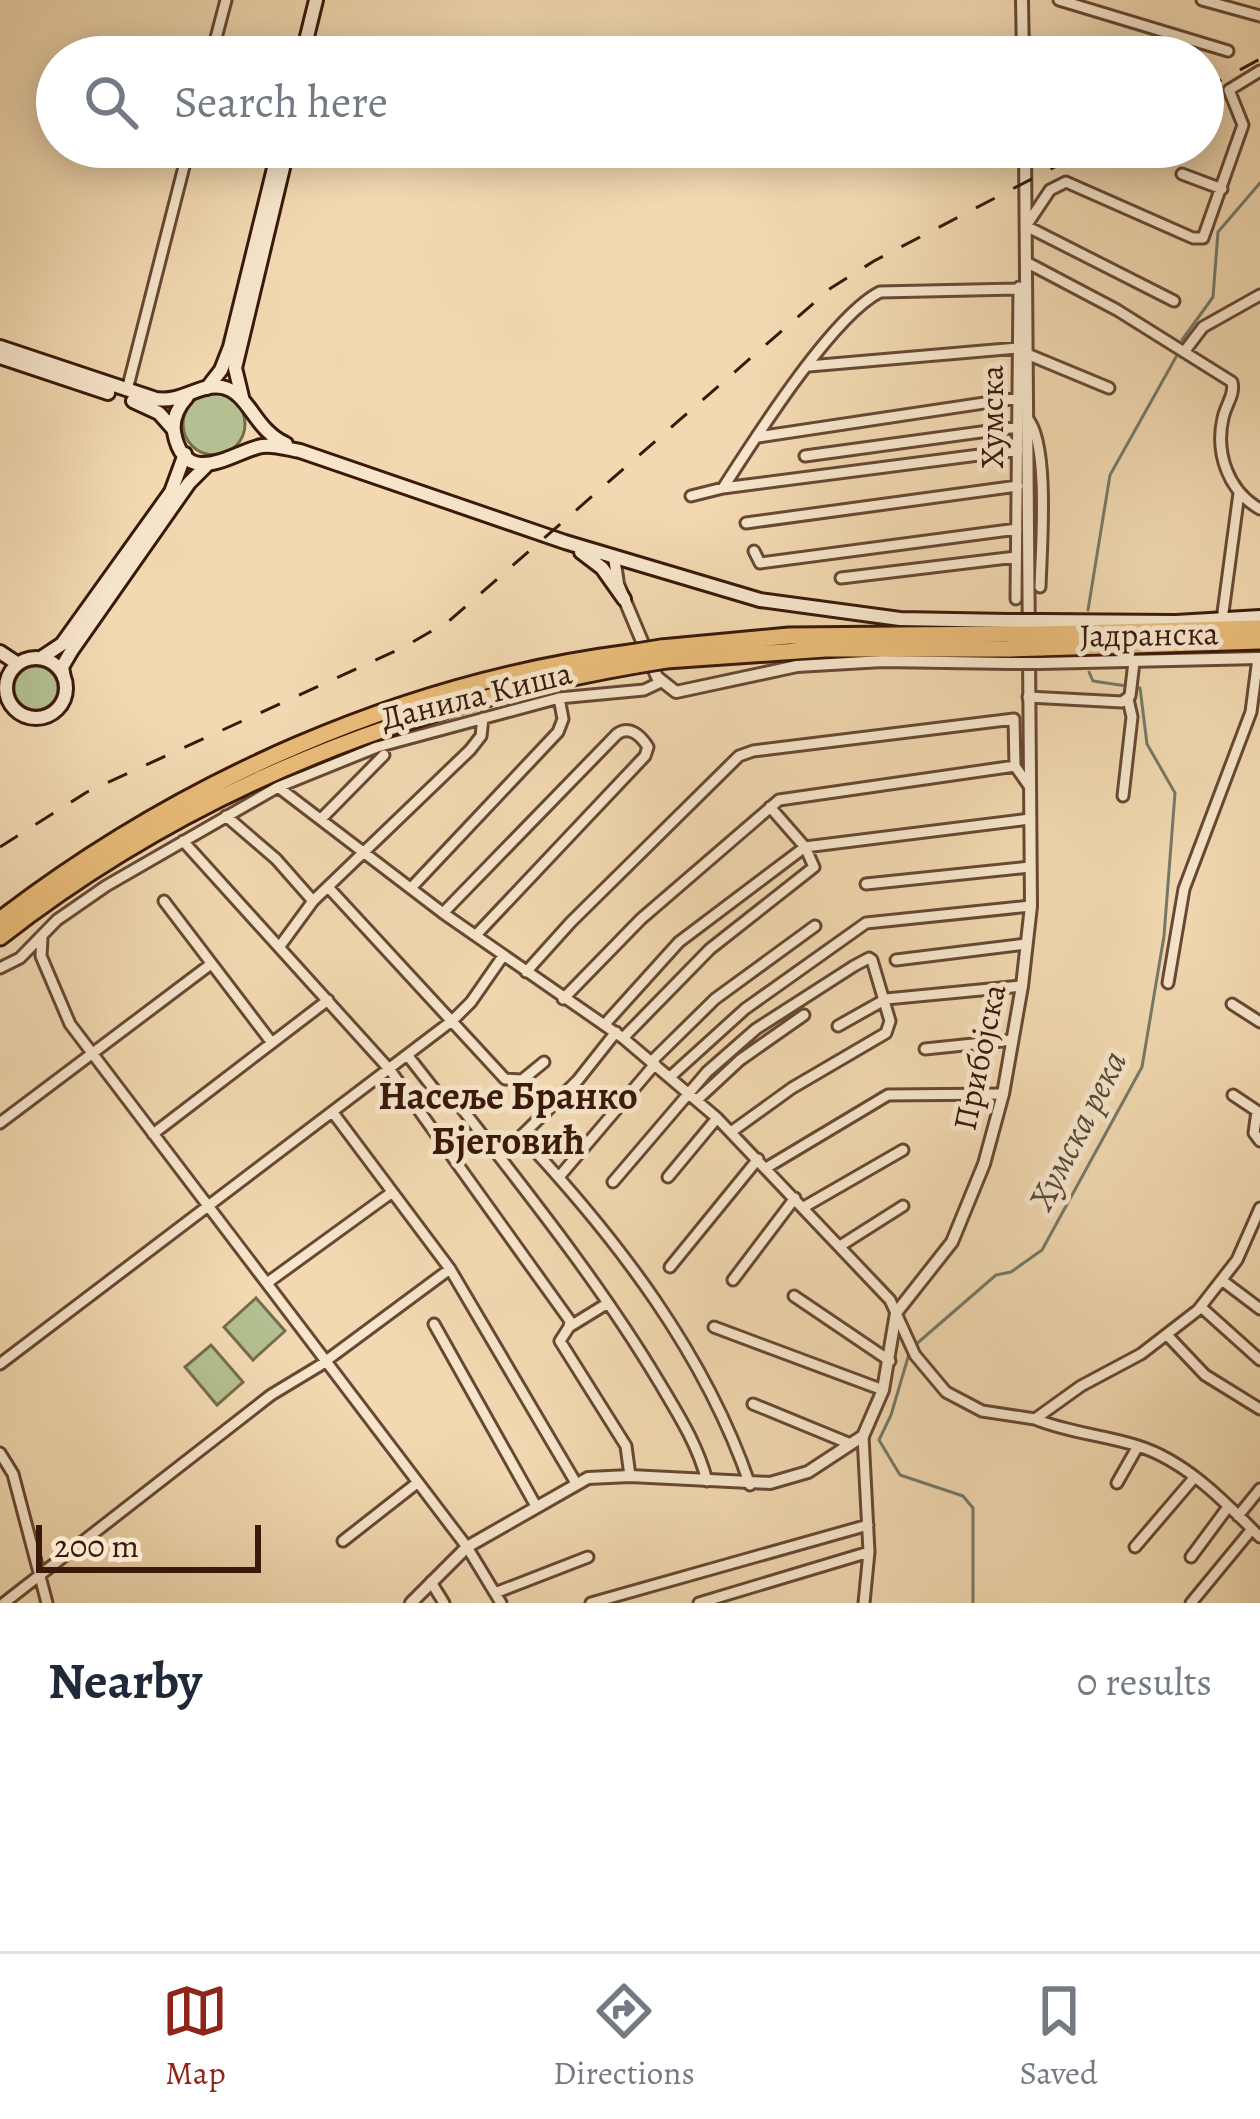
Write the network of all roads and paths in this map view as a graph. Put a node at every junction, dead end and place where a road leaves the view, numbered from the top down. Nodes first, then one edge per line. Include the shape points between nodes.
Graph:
1 (226, 0) edge
2 (320, 0) edge
3 (1022, 0) edge
4 (1059, 0) edge
5 (1202, 0) edge
6 (1260, 16) edge
7 (217, 36) edge
8 (311, 36) edge
9 (1023, 36) edge
10 (1178, 36) edge
11 (1224, 50) edge
12 (1228, 51) dead end
13 (1260, 70) edge
14 (184, 168) edge
15 (278, 168) edge
16 (279, 168) edge
17 (1025, 168) edge
18 (1182, 174) dead end
19 (1222, 189) junction
20 (1026, 226) junction
21 (1026, 262) junction
22 (1022, 284) junction
23 (1260, 295) edge
24 (1174, 301) dead end
25 (0, 347) edge
26 (1023, 351) junction
27 (1184, 352) junction
28 (0, 357) edge
29 (809, 366) junction
30 (207, 388) junction
31 (1109, 388) dead end
32 (127, 390) junction
33 (187, 397) junction
34 (242, 398) junction
35 (1018, 398) junction
36 (252, 414) junction
37 (1023, 423) junction
38 (174, 431) junction
39 (758, 437) junction
40 (1018, 450) junction
41 (300, 451) junction
42 (185, 454) junction
43 (238, 456) junction
44 (805, 456) dead end
45 (208, 464) junction
46 (1018, 485) junction
47 (724, 488) junction
48 (1239, 493) junction
49 (691, 496) dead end
50 (1260, 508) edge
51 (746, 523) dead end
52 (1017, 529) junction
53 (565, 542) junction
54 (754, 551) dead end
55 (614, 557) junction
56 (1016, 557) junction
57 (643, 566) junction
58 (842, 578) dead end
59 (618, 584) junction
60 (1040, 586) dead end
61 (624, 599) junction
62 (1016, 599) dead end
63 (1260, 617) edge
64 (1222, 620) junction
65 (1260, 628) edge
66 (1009, 642) junction
67 (1040, 642) junction
68 (0, 652) edge
69 (1259, 653) edge
70 (41, 658) junction
71 (1134, 662) junction
72 (18, 664) junction
73 (64, 678) junction
74 (3, 680) edge
75 (661, 682) junction
76 (1131, 690) junction
77 (1028, 697) junction
78 (559, 698) junction
79 (483, 718) junction
80 (384, 755) dead end
81 (1015, 766) junction
82 (1029, 785) junction
83 (278, 787) junction
84 (1123, 796) dead end
85 (770, 807) junction
86 (226, 816) junction
87 (321, 819) junction
88 (1030, 819) junction
89 (183, 841) junction
90 (805, 848) junction
91 (365, 851) junction
92 (1030, 867) junction
93 (866, 884) dead end
94 (328, 887) junction
95 (411, 888) junction
96 (164, 901) dead end
97 (313, 902) junction
98 (1030, 905) junction
99 (21, 913) junction
100 (443, 913) junction
101 (0, 920) edge
102 (814, 926) dead end
103 (476, 935) junction
104 (0, 937) edge
105 (42, 938) junction
106 (1027, 944) junction
107 (280, 946) junction
108 (503, 956) junction
109 (896, 961) dead end
110 (211, 964) junction
111 (0, 968) edge
112 (526, 972) junction
113 (1168, 983) dead end
114 (1022, 986) junction
115 (563, 999) junction
116 (886, 999) junction
117 (328, 1000) junction
118 (1232, 1004) dead end
119 (804, 1015) dead end
120 (453, 1020) junction
121 (1260, 1022) edge
122 (605, 1024) junction
123 (838, 1026) dead end
124 (619, 1035) junction
125 (1012, 1040) junction
126 (272, 1043) junction
127 (925, 1049) dead end
128 (92, 1054) junction
129 (408, 1056) junction
130 (544, 1062) dead end
131 (653, 1062) junction
132 (390, 1070) junction
133 (670, 1077) junction
134 (687, 1091) junction
135 (1003, 1094) junction
136 (1233, 1095) dead end
137 (697, 1100) junction
138 (334, 1114) junction
139 (717, 1118) junction
140 (0, 1124) edge
141 (731, 1132) junction
142 (153, 1134) junction
143 (523, 1138) junction
144 (1260, 1142) edge
145 (903, 1150) dead end
146 (500, 1157) junction
147 (762, 1164) junction
148 (560, 1177) junction
149 (668, 1177) dead end
150 (613, 1182) dead end
151 (392, 1193) junction
152 (795, 1198) junction
153 (903, 1206) dead end
154 (208, 1208) junction
155 (804, 1208) junction
156 (1260, 1208) edge
157 (1248, 1241) junction
158 (840, 1246) junction
159 (1260, 1249) edge
160 (670, 1267) dead end
161 (450, 1269) junction
162 (733, 1280) dead end
163 (1223, 1281) junction
164 (267, 1283) junction
165 (794, 1295) dead end
166 (608, 1303) junction
167 (1201, 1307) junction
168 (1260, 1309) edge
169 (896, 1313) junction
170 (434, 1324) dead end
171 (569, 1327) junction
172 (714, 1327) dead end
173 (1168, 1336) junction
174 (1260, 1360) edge
175 (325, 1361) junction
176 (890, 1361) junction
177 (0, 1364) edge
178 (884, 1390) junction
179 (753, 1404) dead end
180 (1260, 1409) edge
181 (1036, 1419) junction
182 (863, 1436) junction
183 (848, 1443) junction
184 (1138, 1446) junction
185 (0, 1453) edge
186 (631, 1476) junction
187 (1194, 1478) junction
188 (707, 1481) junction
189 (417, 1483) junction
190 (576, 1483) junction
191 (1117, 1484) dead end
192 (750, 1485) junction
193 (1260, 1489) edge
194 (536, 1506) junction
195 (1228, 1507) junction
196 (1238, 1516) junction
197 (868, 1525) junction
198 (1256, 1533) edge
199 (343, 1541) dead end
200 (467, 1547) junction
201 (1136, 1547) dead end
202 (869, 1552) junction
203 (588, 1557) dead end
204 (1191, 1557) dead end
205 (39, 1574) junction
206 (431, 1582) junction
207 (498, 1598) edge
208 (4, 1603) edge
209 (47, 1603) edge
210 (411, 1603) edge
211 (443, 1603) edge
212 (591, 1603) edge
213 (699, 1603) edge
214 (864, 1603) edge
215 (1191, 1603) edge

1 - 7 street
2 - 8 main road
3 - 9 street
4 - 10 street
5 - 6 street
11 - 12 street
13 - 19 street via 1233,85 1243,125
14 - 32 street
15 - 30 main road via 230,347
16 - 34 main road via 235,368
17 - 20 street, Хумска
18 - 19 street
19 - 20 street via 1203,238 1066,182 1050,190
20 - 21 street, Хумска
20 - 24 street
21 - 22 street, Хумска
21 - 27 street
22 - 26 street, Хумска
22 - 29 street via 880,292 840,324
23 - 27 street via 1203,328
25 - 32 main road
26 - 29 street
26 - 31 street
26 - 35 street, Хумска
26 - 37 street, Хумска
27 - 48 street via 1234,386 1221,454
28 - 38 main road via 145,405
29 - 39 street
30 - 33 main road
30 - 34 main road
32 - 33 main road
33 - 38 main road
34 - 36 main road
35 - 37 street, Хумска
35 - 39 street
36 - 41 main road via 267,435
36 - 43 main road via 251,436
37 - 40 street, Хумска
37 - 44 street
37 - 60 street, Хумска via 1034,424 1040,465
37 - 77 street, Хумска
38 - 42 main road
39 - 47 street
40 - 46 street, Хумска
40 - 47 street
41 - 43 main road via 266,446
41 - 53 main road
42 - 45 main road
42 - 70 main road via 171,492 62,644
43 - 45 main road
45 - 73 main road via 72,650
46 - 51 street
46 - 52 street, Хумска
47 - 49 street
48 - 50 street
48 - 64 street
52 - 54 street via 760,563
52 - 56 street, Хумска
53 - 55 main road
53 - 61 main road via 602,568
55 - 57 main road
55 - 59 street
56 - 58 street
56 - 62 street, Хумска
57 - 59 main road
57 - 66 main road via 760,600
59 - 61 street
61 - 75 street
63 - 64 main road
64 - 67 main road
65 - 67 highway
66 - 67 highway, bridge
66 - 67 main road, bridge
66 - 75 street, Данила Киша via 797,666 685,692
66 - 99 highway, bridge via 664,654 462,702 313,754 172,822
67 - 69 highway
67 - 71 street, Јадранска
68 - 72 main road
69 - 71 street, Јадранска
69 - 113 street via 1251,712 1184,889
70 - 72 main road
70 - 73 main road
71 - 76 street
72 - 74 main road
73 - 74 main road via 61,703 40,718 15,710
75 - 78 street, Данила Киша
76 - 77 street via 1114,703
76 - 84 street
77 - 82 street, Прибојска
78 - 79 street, Данила Киша
78 - 95 street via 557,733
79 - 83 street, Данила Киша via 377,747
79 - 91 street via 470,750
80 - 87 street
81 - 82 street
81 - 85 street via 790,796
81 - 112 street via 1014,718 739,756
82 - 88 street, Прибојска
83 - 86 street, Данила Киша
83 - 87 street
85 - 90 street
85 - 115 street
86 - 89 street, Данила Киша
86 - 97 street
87 - 91 street
88 - 90 street
88 - 92 street, Прибојска
89 - 105 street, Данила Киша via 57,920
89 - 107 street
90 - 122 street via 679,942
90 - 124 street via 811,871 710,949
91 - 94 street
91 - 95 street
92 - 93 street
92 - 98 street, Прибојска
94 - 97 street
94 - 120 street
95 - 100 street
96 - 110 street
97 - 107 street
98 - 106 street, Прибојска
98 - 133 street via 866,922 746,1009
99 - 101 highway
99 - 104 highway
100 - 103 street
100 - 103 street via 620,732 639,735 645,756
102 - 131 street via 715,998
103 - 108 street
105 - 111 street, Данила Киша
105 - 128 street via 41,956 70,1024
106 - 109 street
106 - 114 street, Прибојска
107 - 117 street
108 - 112 street
108 - 120 street
110 - 126 street
110 - 128 street
112 - 115 street
114 - 116 street
114 - 125 street, Прибојска
115 - 122 street
116 - 123 street
116 - 134 street via 869,958 756,1029
116 - 141 street via 889,1028
117 - 126 street
117 - 132 street
118 - 121 street
119 - 137 street
120 - 129 street
120 - 130 street via 509,1081
122 - 124 street
124 - 131 street
124 - 143 street
125 - 127 street
125 - 135 street, Прибојска
126 - 142 street
128 - 140 street
128 - 142 street
129 - 132 street
129 - 146 street
131 - 133 street
131 - 148 street
132 - 138 street
132 - 171 street
133 - 134 street
134 - 137 street
134 - 150 street
135 - 147 street via 888,1095
135 - 169 street, Прибојска via 952,1242
136 - 144 street via 1257,1112
137 - 139 street
138 - 151 street
138 - 154 street
139 - 141 street
139 - 149 street
141 - 147 street
142 - 154 street
143 - 146 street
143 - 148 street
145 - 155 street
146 - 166 street
147 - 152 street
147 - 160 street
148 - 192 street via 702,1372
151 - 161 street
151 - 164 street
152 - 155 street
152 - 162 street
153 - 158 street
154 - 164 street
154 - 177 street
155 - 158 street
156 - 157 street
157 - 159 street
157 - 163 street
158 - 169 street
161 - 175 street
161 - 190 street
163 - 167 street
163 - 168 street
164 - 175 street
165 - 176 street
166 - 171 street
166 - 188 street via 677,1413
167 - 173 street
167 - 174 street
169 - 176 street
169 - 181 street via 915,1355 946,1392 968,1406
170 - 194 street
171 - 186 street via 560,1340 626,1446
172 - 178 street
173 - 180 street via 1205,1375
173 - 181 street
175 - 189 street
175 - 205 street
176 - 178 street
178 - 182 street
179 - 183 street
181 - 184 street
182 - 183 street
182 - 197 street
183 - 192 street via 808,1472
184 - 187 street
184 - 191 street
185 - 205 street
186 - 188 street
186 - 190 street
187 - 195 street
187 - 201 street
188 - 192 street
189 - 199 street
189 - 200 street
190 - 194 street
193 - 196 street
194 - 200 street
195 - 196 street
195 - 204 street
196 - 198 street
197 - 202 street
197 - 212 street
198 - 215 street
200 - 206 street
200 - 207 street
202 - 213 street
202 - 214 street
203 - 207 street
205 - 208 street
205 - 209 street
206 - 210 street
206 - 211 street

